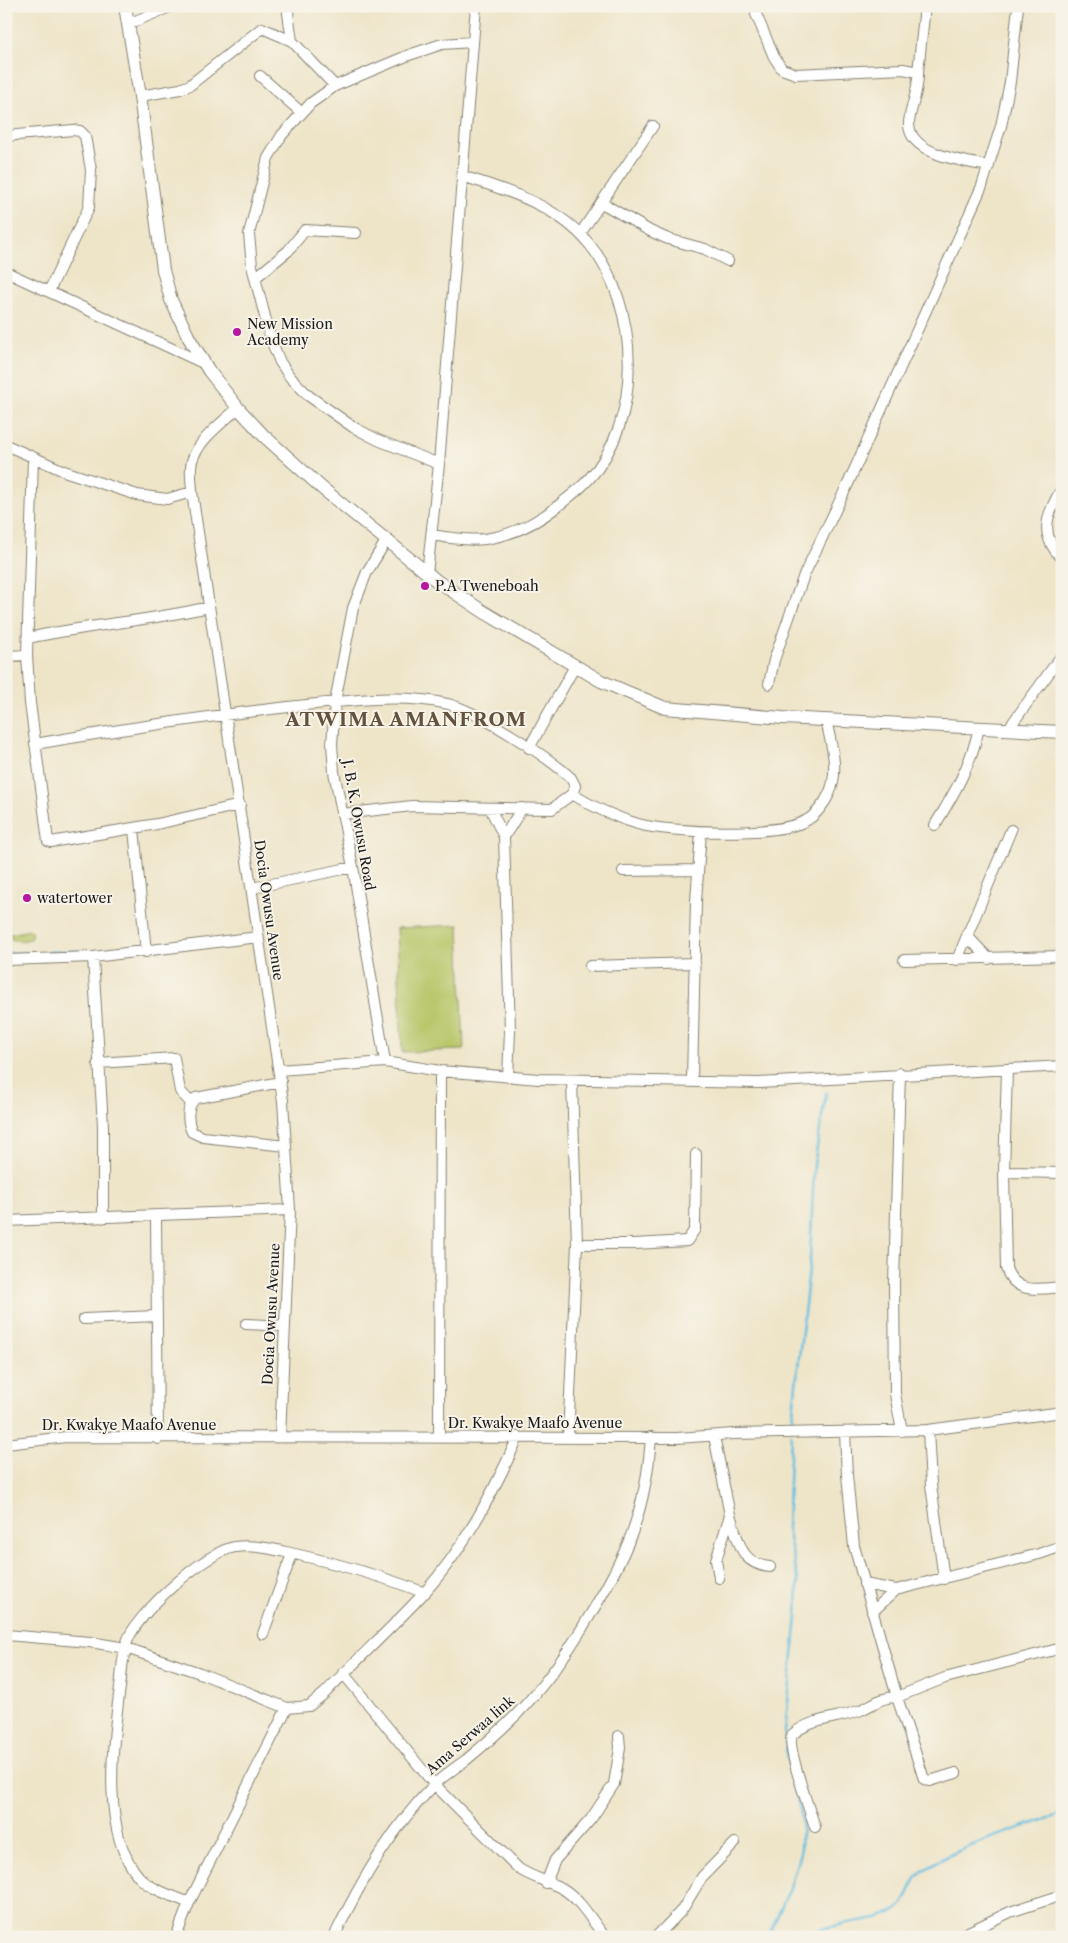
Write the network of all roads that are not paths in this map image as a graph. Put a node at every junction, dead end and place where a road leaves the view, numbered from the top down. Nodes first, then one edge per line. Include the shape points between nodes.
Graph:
1 (126, 6) edge
2 (172, 6) edge
3 (289, 6) edge
4 (476, 6) edge
5 (925, 6) edge
6 (1018, 6) edge
7 (756, 14) dead end
8 (128, 24) junction
9 (292, 41) junction
10 (472, 42) junction
11 (918, 72) junction
12 (260, 76) dead end
13 (335, 86) junction
14 (140, 96) junction
15 (302, 113) junction
16 (653, 126) dead end
17 (6, 136) edge
18 (989, 166) junction
19 (462, 176) junction
20 (602, 202) junction
21 (356, 232) dead end
22 (580, 234) junction
23 (728, 261) dead end
24 (6, 272) edge
25 (255, 278) junction
26 (49, 292) junction
27 (204, 363) junction
28 (238, 408) junction
29 (6, 445) edge
30 (33, 458) junction
31 (440, 464) junction
32 (1062, 488) edge
33 (192, 492) junction
34 (432, 535) junction
35 (386, 541) junction
36 (1062, 558) edge
37 (428, 574) junction
38 (209, 607) junction
39 (28, 638) junction
40 (27, 655) junction
41 (1062, 655) edge
42 (6, 656) edge
43 (575, 666) junction
44 (769, 684) dead end
45 (335, 702) junction
46 (225, 714) junction
47 (826, 720) junction
48 (980, 727) junction
49 (1009, 728) junction
50 (1062, 732) edge
51 (35, 744) junction
52 (530, 748) junction
53 (572, 794) junction
54 (240, 805) junction
55 (490, 808) junction
56 (522, 808) junction
57 (342, 814) junction
58 (934, 825) dead end
59 (134, 829) junction
60 (1011, 830) dead end
61 (701, 832) junction
62 (504, 837) junction
63 (353, 867) junction
64 (698, 870) junction
65 (623, 871) dead end
66 (252, 888) junction
67 (258, 937) junction
68 (968, 937) junction
69 (146, 952) junction
70 (1062, 956) edge
71 (93, 957) junction
72 (989, 959) junction
73 (6, 960) edge
74 (904, 960) dead end
75 (957, 960) junction
76 (695, 963) junction
77 (590, 966) dead end
78 (98, 1062) junction
79 (385, 1062) junction
80 (1062, 1066) edge
81 (279, 1070) junction
82 (1007, 1070) junction
83 (440, 1071) junction
84 (900, 1074) junction
85 (508, 1077) junction
86 (572, 1081) junction
87 (692, 1081) junction
88 (281, 1082) junction
89 (191, 1103) junction
90 (286, 1146) junction
91 (696, 1154) dead end
92 (1004, 1172) junction
93 (1062, 1173) edge
94 (290, 1210) junction
95 (156, 1216) junction
96 (103, 1218) junction
97 (6, 1221) edge
98 (577, 1244) junction
99 (1062, 1287) edge
100 (157, 1316) junction
101 (84, 1319) dead end
102 (246, 1324) dead end
103 (285, 1326) junction
104 (1062, 1412) edge
105 (928, 1430) junction
106 (902, 1431) junction
107 (845, 1433) junction
108 (440, 1436) junction
109 (714, 1436) junction
110 (280, 1437) junction
111 (518, 1437) junction
112 (651, 1437) junction
113 (158, 1438) junction
114 (568, 1438) junction
115 (6, 1444) edge
116 (730, 1515) junction
117 (1062, 1546) edge
118 (292, 1554) junction
119 (770, 1567) dead end
120 (719, 1578) dead end
121 (944, 1579) junction
122 (864, 1584) junction
123 (896, 1590) junction
124 (425, 1593) junction
125 (872, 1612) junction
126 (263, 1634) dead end
127 (6, 1635) edge
128 (126, 1648) junction
129 (1062, 1648) edge
130 (343, 1673) junction
131 (896, 1697) junction
132 (287, 1708) junction
133 (619, 1736) dead end
134 (956, 1773) dead end
135 (434, 1784) junction
136 (815, 1827) dead end
137 (735, 1843) dead end
138 (546, 1882) junction
139 (1062, 1896) edge
140 (190, 1903) junction
141 (176, 1937) edge
142 (334, 1937) edge
143 (605, 1937) edge
144 (656, 1937) edge
145 (958, 1937) edge

1 - 8 street
2 - 8 street
3 - 9 street
4 - 10 street
5 - 11 street
6 - 18 street via 1010,82
7 - 11 street via 782,69 796,74 903,69
8 - 14 street
9 - 13 street
9 - 14 street via 266,29 259,30 190,85
10 - 13 street via 452,42 428,48
10 - 19 street
11 - 18 street via 919,83 909,122 916,139 944,159
12 - 15 street
13 - 15 street
14 - 27 street via 163,270 175,310
15 - 25 street via 275,145 262,176 249,234
16 - 20 street
17 - 26 street via 72,130 85,136 91,170 89,207
18 - 44 street via 910,347 804,575
19 - 22 street via 534,202
19 - 31 street
20 - 22 street
20 - 23 street via 650,231 706,249
21 - 25 street via 305,230 288,251
22 - 34 street via 612,278 626,328 628,384 620,422 608,448 587,481 530,525 484,539
24 - 26 street
25 - 31 street via 275,351 300,388 353,427
26 - 27 street
27 - 28 street
28 - 33 street, Docia Owusu Avenue via 195,453 191,467
28 - 35 street via 317,484
29 - 30 street
30 - 33 street via 90,480 151,498 167,499
30 - 39 street
31 - 34 street
32 - 36 street via 1047,516 1050,542
33 - 38 street, Docia Owusu Avenue
34 - 37 street
35 - 37 street
35 - 45 street, J. B. K. Owusu Road via 367,572 352,608
37 - 43 street via 484,612
38 - 39 street
38 - 46 street, Docia Owusu Avenue
39 - 40 street
40 - 42 street
40 - 51 street
41 - 49 street
43 - 47 street via 665,708
43 - 52 street
45 - 46 street
45 - 52 street via 412,700 449,704 476,715
45 - 57 street, J. B. K. Owusu Road via 332,744
46 - 51 street
46 - 54 street, Docia Owusu Avenue
47 - 48 street
47 - 61 street via 835,775 829,794 808,820 774,828
48 - 49 street
48 - 58 street via 964,774
49 - 50 street
51 - 59 street via 48,841
52 - 53 street via 571,778 575,786
53 - 56 street via 554,809
53 - 61 street via 613,816 640,824
54 - 59 street
54 - 66 street, Docia Owusu Avenue
55 - 56 street
55 - 57 street via 412,806
55 - 62 street
56 - 62 street
57 - 63 street, J. B. K. Owusu Road
59 - 69 street
60 - 68 street
61 - 64 street
62 - 85 street via 510,1031
63 - 66 street
63 - 79 street, J. B. K. Owusu Road
64 - 65 street
64 - 76 street
66 - 67 street, Docia Owusu Avenue
67 - 69 street
67 - 81 street, Docia Owusu Avenue
68 - 72 street
68 - 75 street
69 - 71 street
70 - 72 street
71 - 73 street
71 - 78 street
72 - 75 street
74 - 75 street
76 - 77 street
76 - 87 street
78 - 89 street via 174,1058 180,1091
78 - 96 street via 103,1126
79 - 81 street
79 - 83 street
80 - 82 street
81 - 88 street, Docia Owusu Avenue
82 - 84 street
82 - 92 street
83 - 85 street
83 - 108 street
84 - 87 street via 785,1082
84 - 106 street via 894,1283 895,1394
85 - 86 street
86 - 87 street
86 - 98 street
88 - 89 street via 200,1097
88 - 90 street, Docia Owusu Avenue
89 - 90 street via 190,1127 197,1135
90 - 94 street, Docia Owusu Avenue
91 - 98 street via 695,1229 687,1241
92 - 93 street
92 - 99 street via 1004,1254 1008,1275 1028,1290
94 - 95 street
94 - 103 street, Docia Owusu Avenue
95 - 96 street
95 - 100 street
96 - 97 street
98 - 114 street
100 - 101 street
100 - 113 street
102 - 103 street
103 - 110 street, Docia Owusu Avenue
104 - 105 street, Dr. Kwakye Maafo Avenue
105 - 106 street, Dr. Kwakye Maafo Avenue
105 - 121 street via 931,1485
106 - 107 street, Dr. Kwakye Maafo Avenue
107 - 109 street, Dr. Kwakye Maafo Avenue
107 - 122 street via 853,1537
108 - 110 street, Dr. Kwakye Maafo Avenue
108 - 111 street, Dr. Kwakye Maafo Avenue
109 - 112 street, Dr. Kwakye Maafo Avenue
109 - 116 street
110 - 113 street, Dr. Kwakye Maafo Avenue
111 - 114 street, Dr. Kwakye Maafo Avenue
111 - 124 street via 467,1534
112 - 114 street, Dr. Kwakye Maafo Avenue
112 - 135 street, Ama Serwaa link via 645,1485 629,1545 577,1638 522,1708 468,1758
113 - 115 street, Dr. Kwakye Maafo Avenue via 59,1438
116 - 119 street via 748,1559
116 - 120 street via 716,1560
117 - 121 street
118 - 124 street via 355,1568
118 - 126 street
118 - 128 street via 236,1547 211,1556 154,1606 134,1628
121 - 123 street
122 - 123 street
122 - 125 street
123 - 125 street
124 - 130 street
125 - 131 street
127 - 128 street
128 - 132 street
128 - 140 street via 113,1764 115,1820 121,1846 139,1877 151,1886
129 - 131 street via 938,1680
130 - 132 street via 309,1706
130 - 135 street
131 - 134 street via 924,1779 930,1781
131 - 136 street via 880,1699 860,1710 812,1724 792,1735 793,1755
132 - 140 street
133 - 138 street via 614,1784 591,1819 555,1860
135 - 138 street via 519,1869 533,1879
135 - 142 street, Ama Serwaa link via 386,1844 356,1890
137 - 144 street via 702,1877 682,1910
138 - 143 street via 573,1896
139 - 145 street via 1010,1912
140 - 141 street

